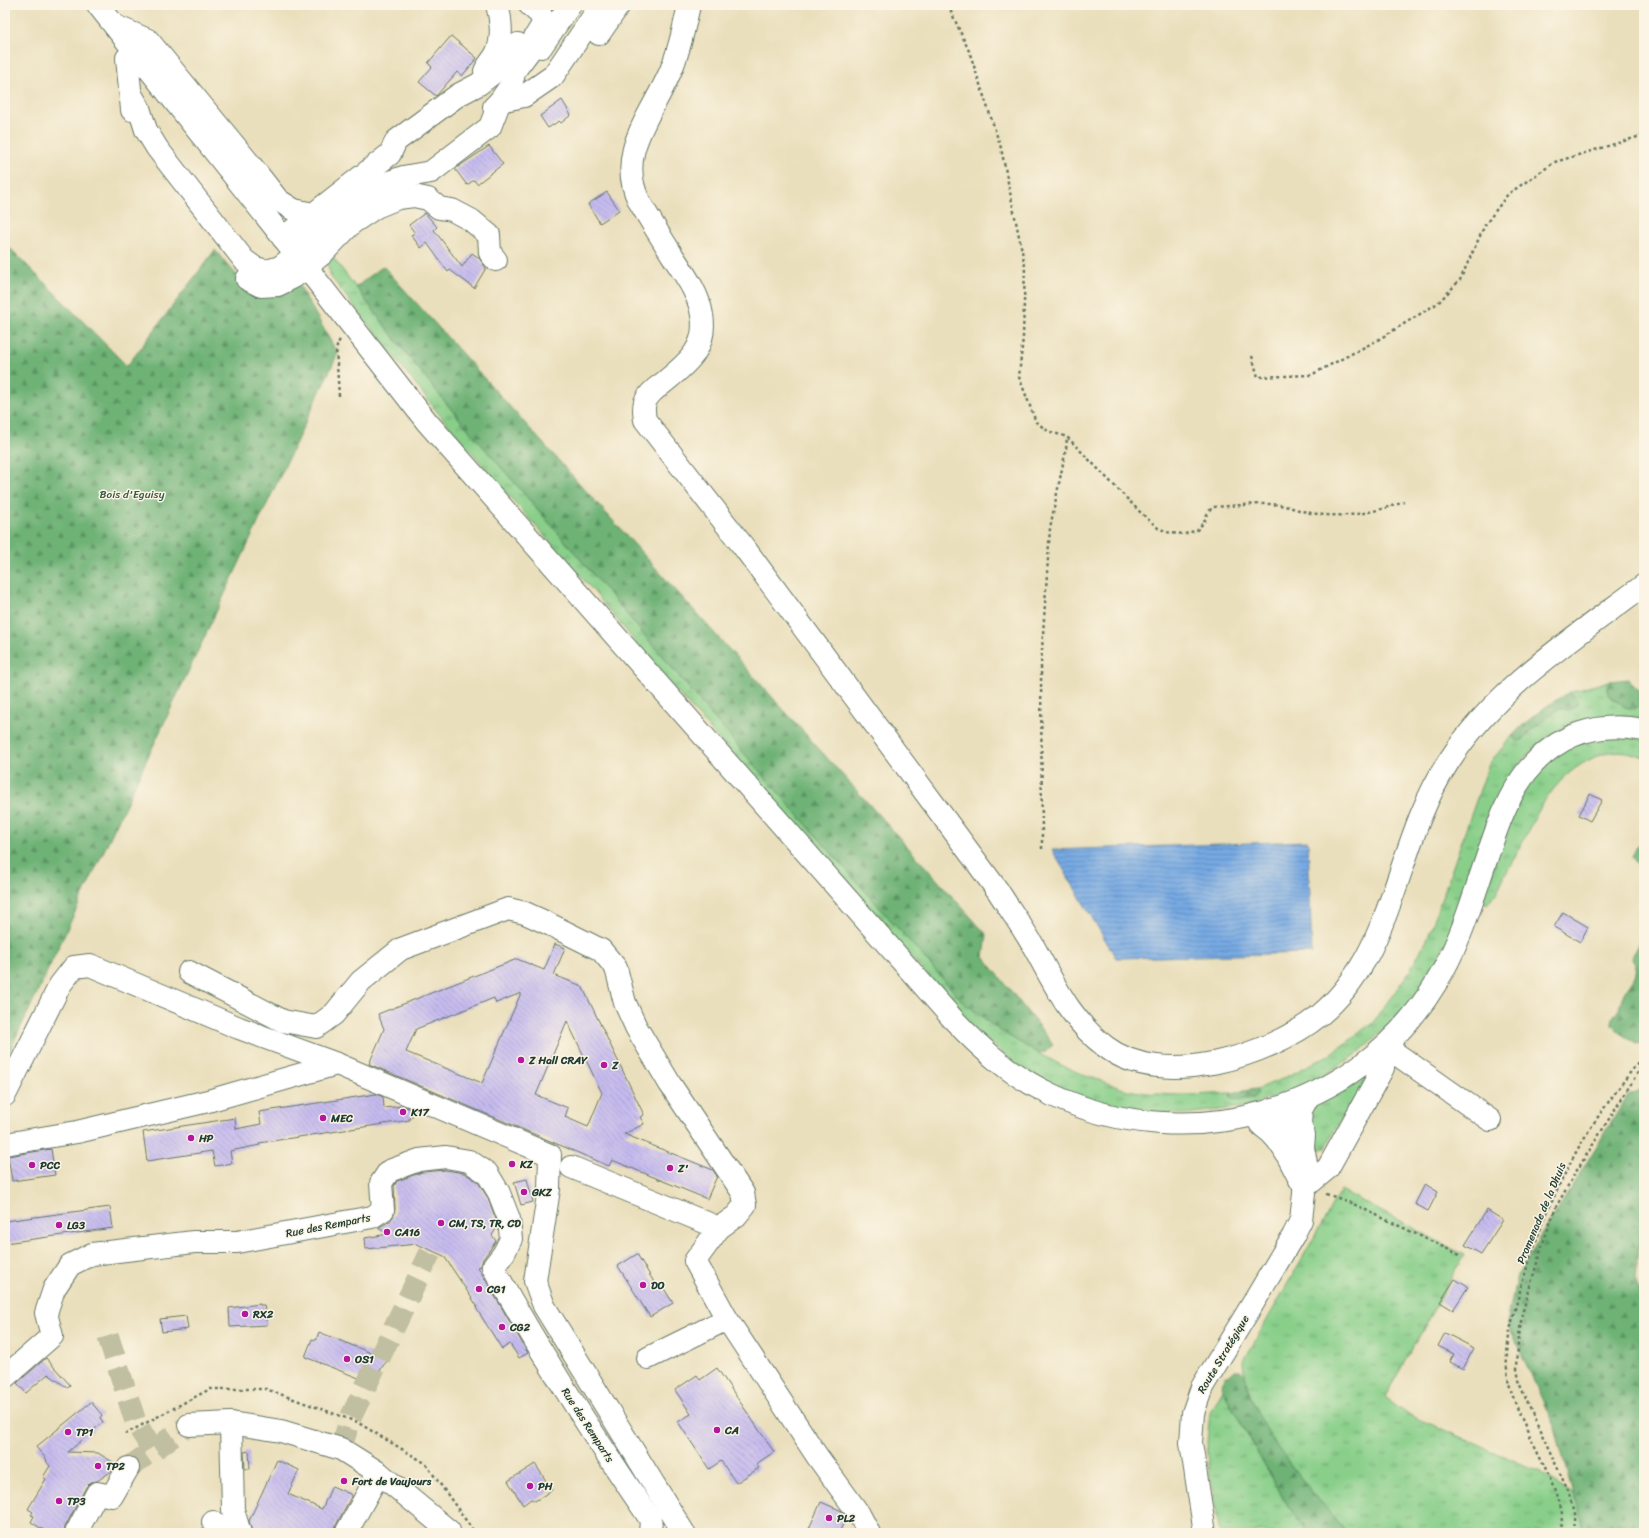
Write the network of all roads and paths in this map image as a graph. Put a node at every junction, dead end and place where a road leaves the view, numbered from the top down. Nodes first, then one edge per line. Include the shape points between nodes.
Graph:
1 (98, 5) edge
2 (497, 5) edge
3 (570, 5) edge
4 (591, 5) edge
5 (601, 5) edge
6 (619, 5) edge
7 (689, 5) edge
8 (948, 5) edge
9 (539, 8) edge
10 (114, 26) junction
11 (135, 51) junction
12 (479, 84) junction
13 (519, 92) junction
14 (1644, 135) edge
15 (403, 177) junction
16 (358, 179) junction
17 (452, 210) junction
18 (313, 214) junction
19 (295, 253) junction
20 (496, 260) dead end
21 (348, 320) junction
22 (1252, 356) dead end
23 (339, 396) dead end
24 (1067, 436) junction
25 (1404, 502) dead end
26 (1644, 585) edge
27 (1644, 730) edge
28 (1042, 850) dead end
29 (189, 972) dead end
30 (1385, 1046) junction
31 (1644, 1054) edge
32 (1644, 1060) edge
33 (337, 1064) junction
34 (5, 1095) edge
35 (1308, 1097) junction
36 (1264, 1112) junction
37 (1490, 1120) dead end
38 (5, 1144) edge
39 (1302, 1148) junction
40 (571, 1167) dead end
41 (1304, 1188) junction
42 (719, 1228) junction
43 (1460, 1255) dead end
44 (727, 1319) junction
45 (648, 1358) dead end
46 (5, 1377) edge
47 (231, 1423) junction
48 (189, 1425) tunnel mouth
49 (128, 1468) tunnel mouth
50 (379, 1473) junction
51 (213, 1522) dead end
52 (449, 1531) dead end
53 (859, 1532) edge
54 (76, 1533) edge
55 (233, 1533) edge
56 (240, 1533) edge
57 (346, 1533) edge
58 (650, 1533) edge
59 (684, 1533) edge
60 (1205, 1533) edge
61 (1563, 1533) edge
62 (1576, 1533) edge

1 - 10 main road
2 - 12 main road via 500,37 497,52
3 - 13 main road via 521,77
4 - 13 main road via 546,72
5 - 13 main road via 553,76
6 - 13 main road via 567,81 542,101
7 - 26 main road via 678,54 638,136 630,164 634,190 639,201 697,298 702,315 702,331 699,346 690,361 657,388 646,401 645,420 751,557 998,891 1034,946 1065,1002 1083,1027 1107,1048 1137,1062 1170,1067 1212,1063 1245,1055 1277,1042 1321,1014 1344,991 1368,955 1399,878 1418,820 1449,760 1468,734 1514,686
8 - 24 path via 969,51 1001,148 1025,266 1019,377 1036,422 1048,431
9 - 12 main road via 501,67
9 - 13 main road via 543,24 533,46 515,70
10 - 11 main road
10 - 18 main road via 148,40 278,200 294,210
11 - 19 main road
11 - 19 main road via 127,58 132,110 144,149 236,270 261,286 278,285 294,277
12 - 13 main road
12 - 16 main road via 467,104 408,149 390,154
13 - 15 main road via 490,127 431,172
14 - 22 path via 1555,162 1508,194 1485,225 1460,280 1438,303 1376,341 1311,375 1258,377
15 - 16 main road via 383,175
15 - 17 main road via 439,197
15 - 19 main road via 372,188
16 - 18 main road
17 - 19 main road via 439,208 428,199 414,196 398,198 352,223 321,256
17 - 20 main road via 471,220 489,235 490,253
18 - 19 main road
19 - 21 main road
21 - 23 path via 336,349
21 - 36 main road via 432,428 953,1019 989,1055 1014,1074 1050,1094 1084,1108 1119,1117 1181,1125 1221,1122
24 - 25 path via 1139,511 1158,528 1170,533 1185,534 1197,530 1208,512 1214,508 1269,504 1336,516 1374,512
24 - 28 path via 1050,528 1041,665
27 - 30 main road via 1612,726 1576,734 1541,756 1527,771 1509,798 1498,823 1449,961 1418,1011
29 - 42 main road via 283,1021 316,1027 334,1014 361,981 401,949 508,909 545,922 601,950 616,968 625,1003 636,1027 670,1084 743,1193 745,1205 736,1216
30 - 35 main road via 1341,1078
30 - 37 main road
30 - 41 main road via 1383,1068 1328,1168
31 - 61 path, Promenade de la Dhuis via 1574,1155 1538,1236 1513,1315 1507,1366 1509,1383 1552,1482 1560,1507
32 - 62 path, Promenade de la Dhuis via 1556,1207 1522,1314 1517,1369 1520,1385 1569,1493
33 - 34 main road via 239,1028 90,965 74,967 60,985
33 - 38 main road via 208,1101 85,1130
33 - 59 main road via 550,1155 549,1189 535,1281 544,1306
35 - 36 main road
35 - 39 main road, Route Stratégique via 1302,1110 1300,1124 1304,1135
36 - 39 main road, Route Stratégique via 1281,1117 1293,1141
36 - 41 main road via 1258,1123 1273,1134 1287,1153
39 - 41 main road, Route Stratégique via 1307,1167
40 - 42 main road
41 - 43 path via 1347,1201
41 - 60 main road, Route Stratégique via 1301,1220 1293,1236 1202,1387 1195,1404 1191,1443
42 - 44 main road via 695,1261
44 - 45 main road
44 - 53 main road via 817,1456 859,1514
46 - 58 main road, Rue des Remparts via 52,1336 46,1313 54,1289 70,1265 92,1254 194,1242 238,1242 372,1218 383,1210 381,1183 389,1171 419,1160 446,1157 469,1161 487,1173 499,1193 509,1219 511,1239 493,1267 523,1322 576,1407 651,1520
47 - 48 main road
47 - 50 main road via 281,1431 341,1449
47 - 56 main road via 233,1510
49 - 54 main road via 112,1496 97,1493
50 - 52 main road
50 - 57 main road
51 - 55 main road

